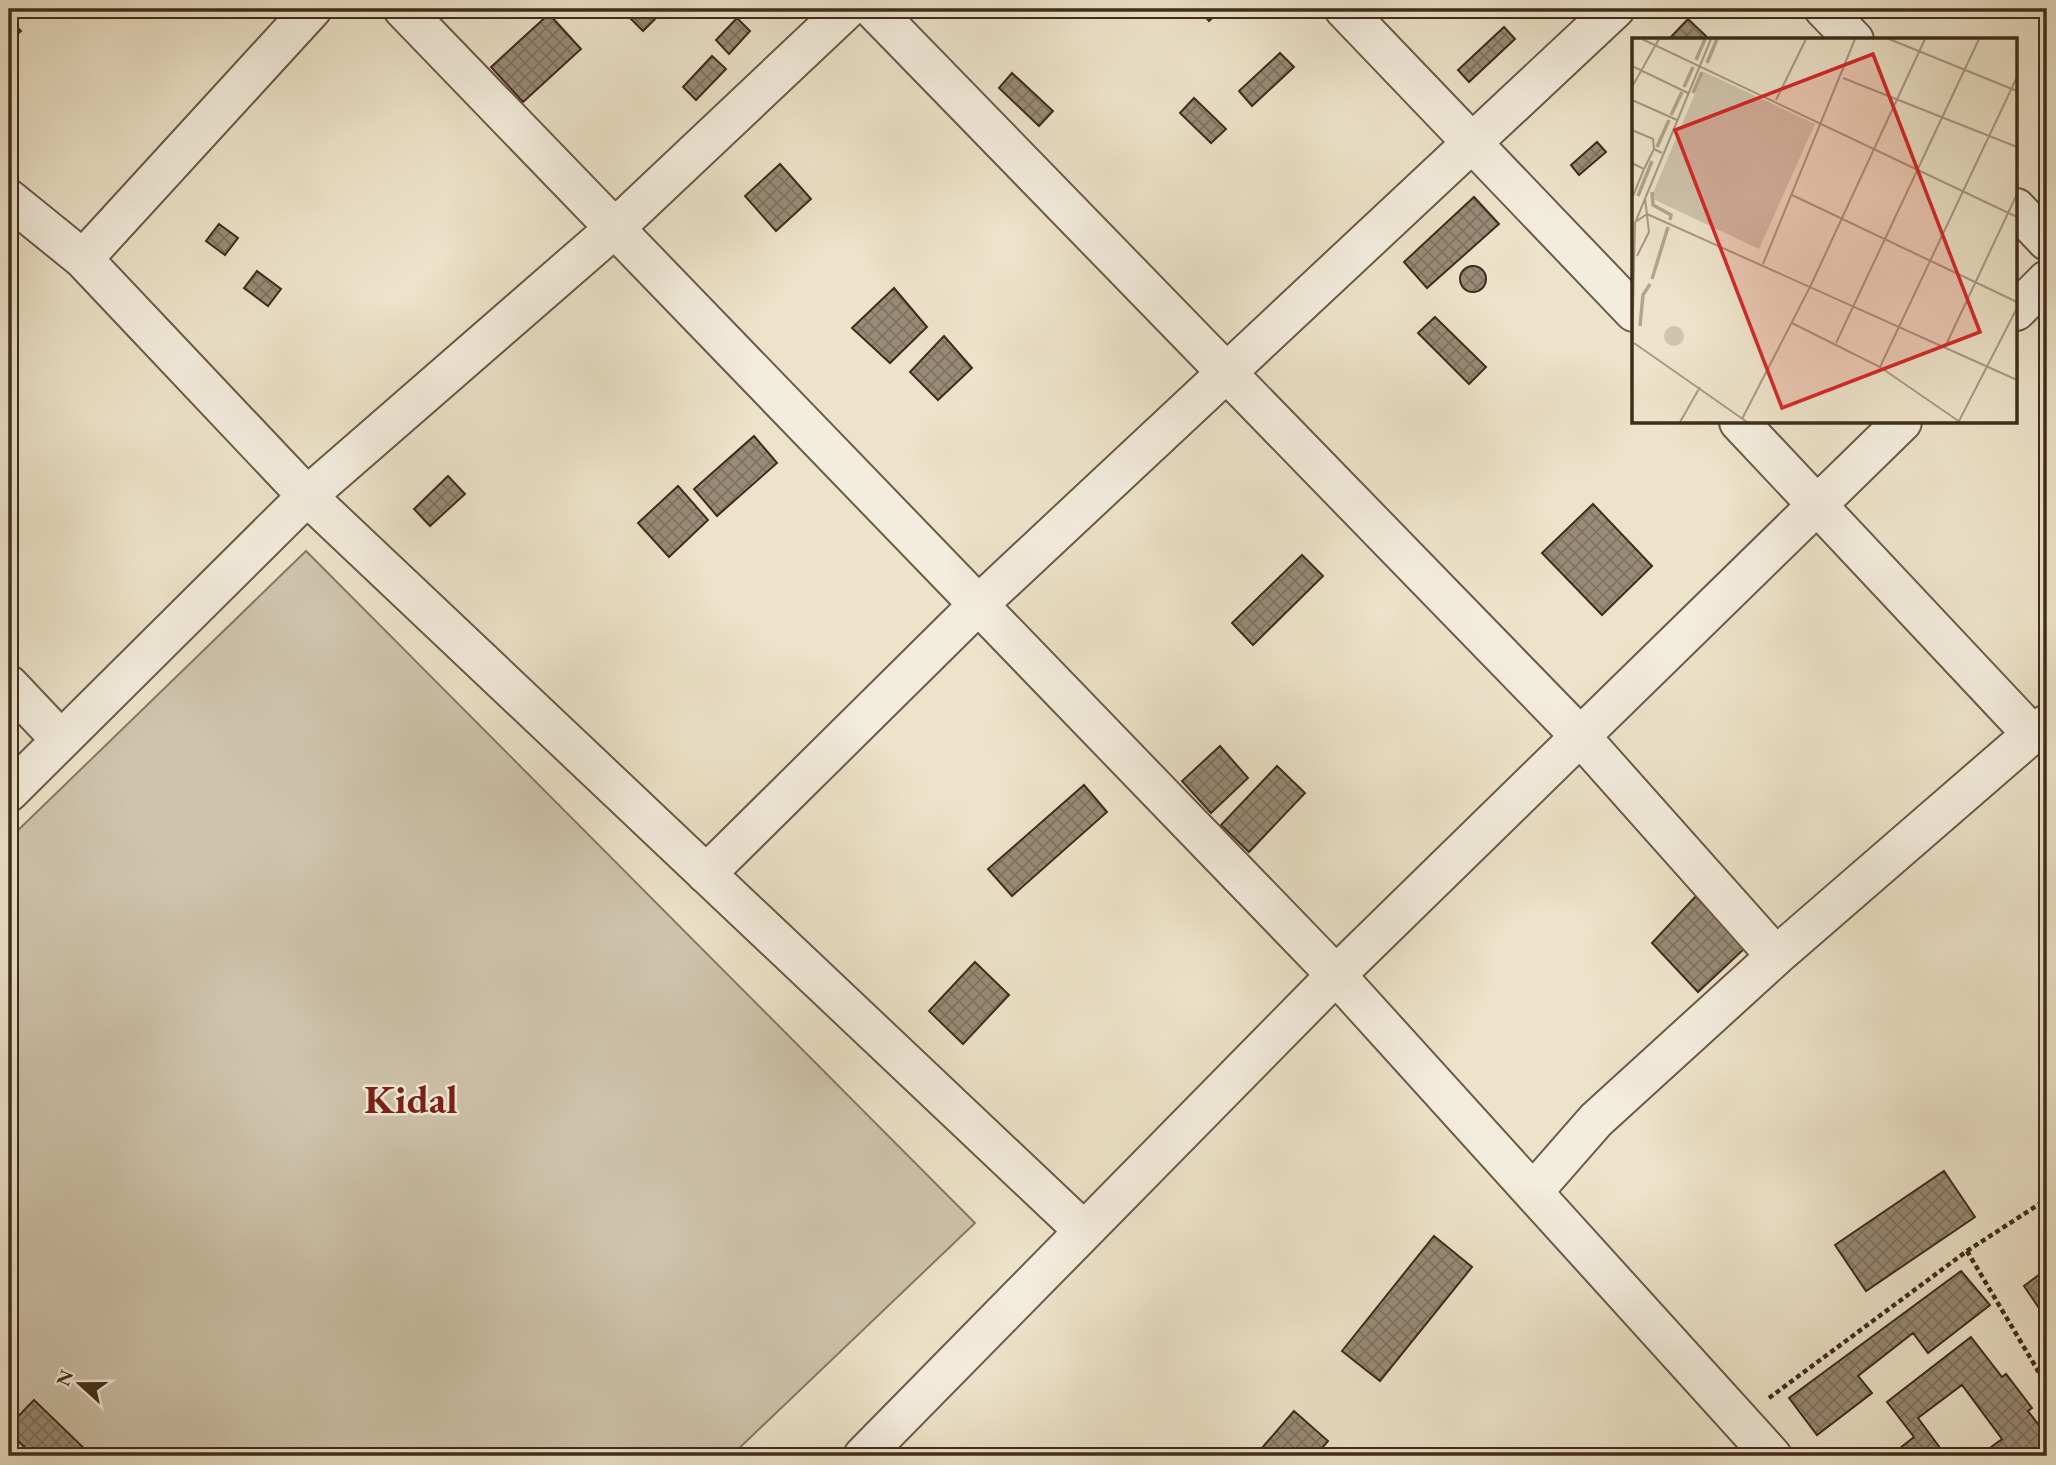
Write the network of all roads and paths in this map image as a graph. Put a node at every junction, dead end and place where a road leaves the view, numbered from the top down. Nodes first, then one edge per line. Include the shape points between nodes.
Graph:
1 (312, 9) edge
2 (403, 9) edge
3 (847, 9) edge
4 (873, 9) edge
5 (1344, 9) edge
6 (1615, 9) edge
7 (1824, 9) edge
8 (1852, 38) edge
9 (1472, 142) junction
10 (9, 199) edge
11 (2018, 210) edge
12 (615, 228) junction
13 (2047, 241) edge
14 (83, 259) junction
15 (2047, 280) edge
16 (2018, 309) edge
17 (1632, 310) edge
18 (1226, 371) junction
19 (1741, 424) edge
20 (1900, 424) edge
21 (307, 496) junction
22 (1818, 504) junction
23 (978, 605) junction
24 (9, 685) edge
25 (2040, 729) edge
26 (1580, 736) junction
27 (61, 740) junction
28 (9, 792) edge
29 (706, 874) junction
30 (1776, 956) junction
31 (1336, 975) junction
32 (1533, 1192) junction
33 (2047, 1199) edge
34 (1084, 1231) junction
35 (1967, 1251) junction
36 (2047, 1387) edge
37 (1739, 1421) junction
38 (863, 1456) edge
39 (1772, 1456) edge

1 - 14 street
2 - 12 street
3 - 12 street
4 - 18 street
5 - 9 street
6 - 9 street
7 - 8 street
9 - 17 street
9 - 18 street
10 - 14 street
11 - 13 street
12 - 21 street
12 - 23 street
14 - 21 street
15 - 16 street
18 - 23 street
18 - 26 street
19 - 22 street
20 - 22 street
21 - 27 street
21 - 29 street
22 - 25 street
22 - 26 street
23 - 29 street
23 - 31 street
24 - 27 street
25 - 30 street
26 - 30 street
26 - 31 street
27 - 28 street
29 - 34 street
30 - 32 street via 1596,1120
31 - 32 street
31 - 34 street
32 - 37 street
33 - 35 path
34 - 38 street
35 - 36 path
35 - 37 path
37 - 39 street

